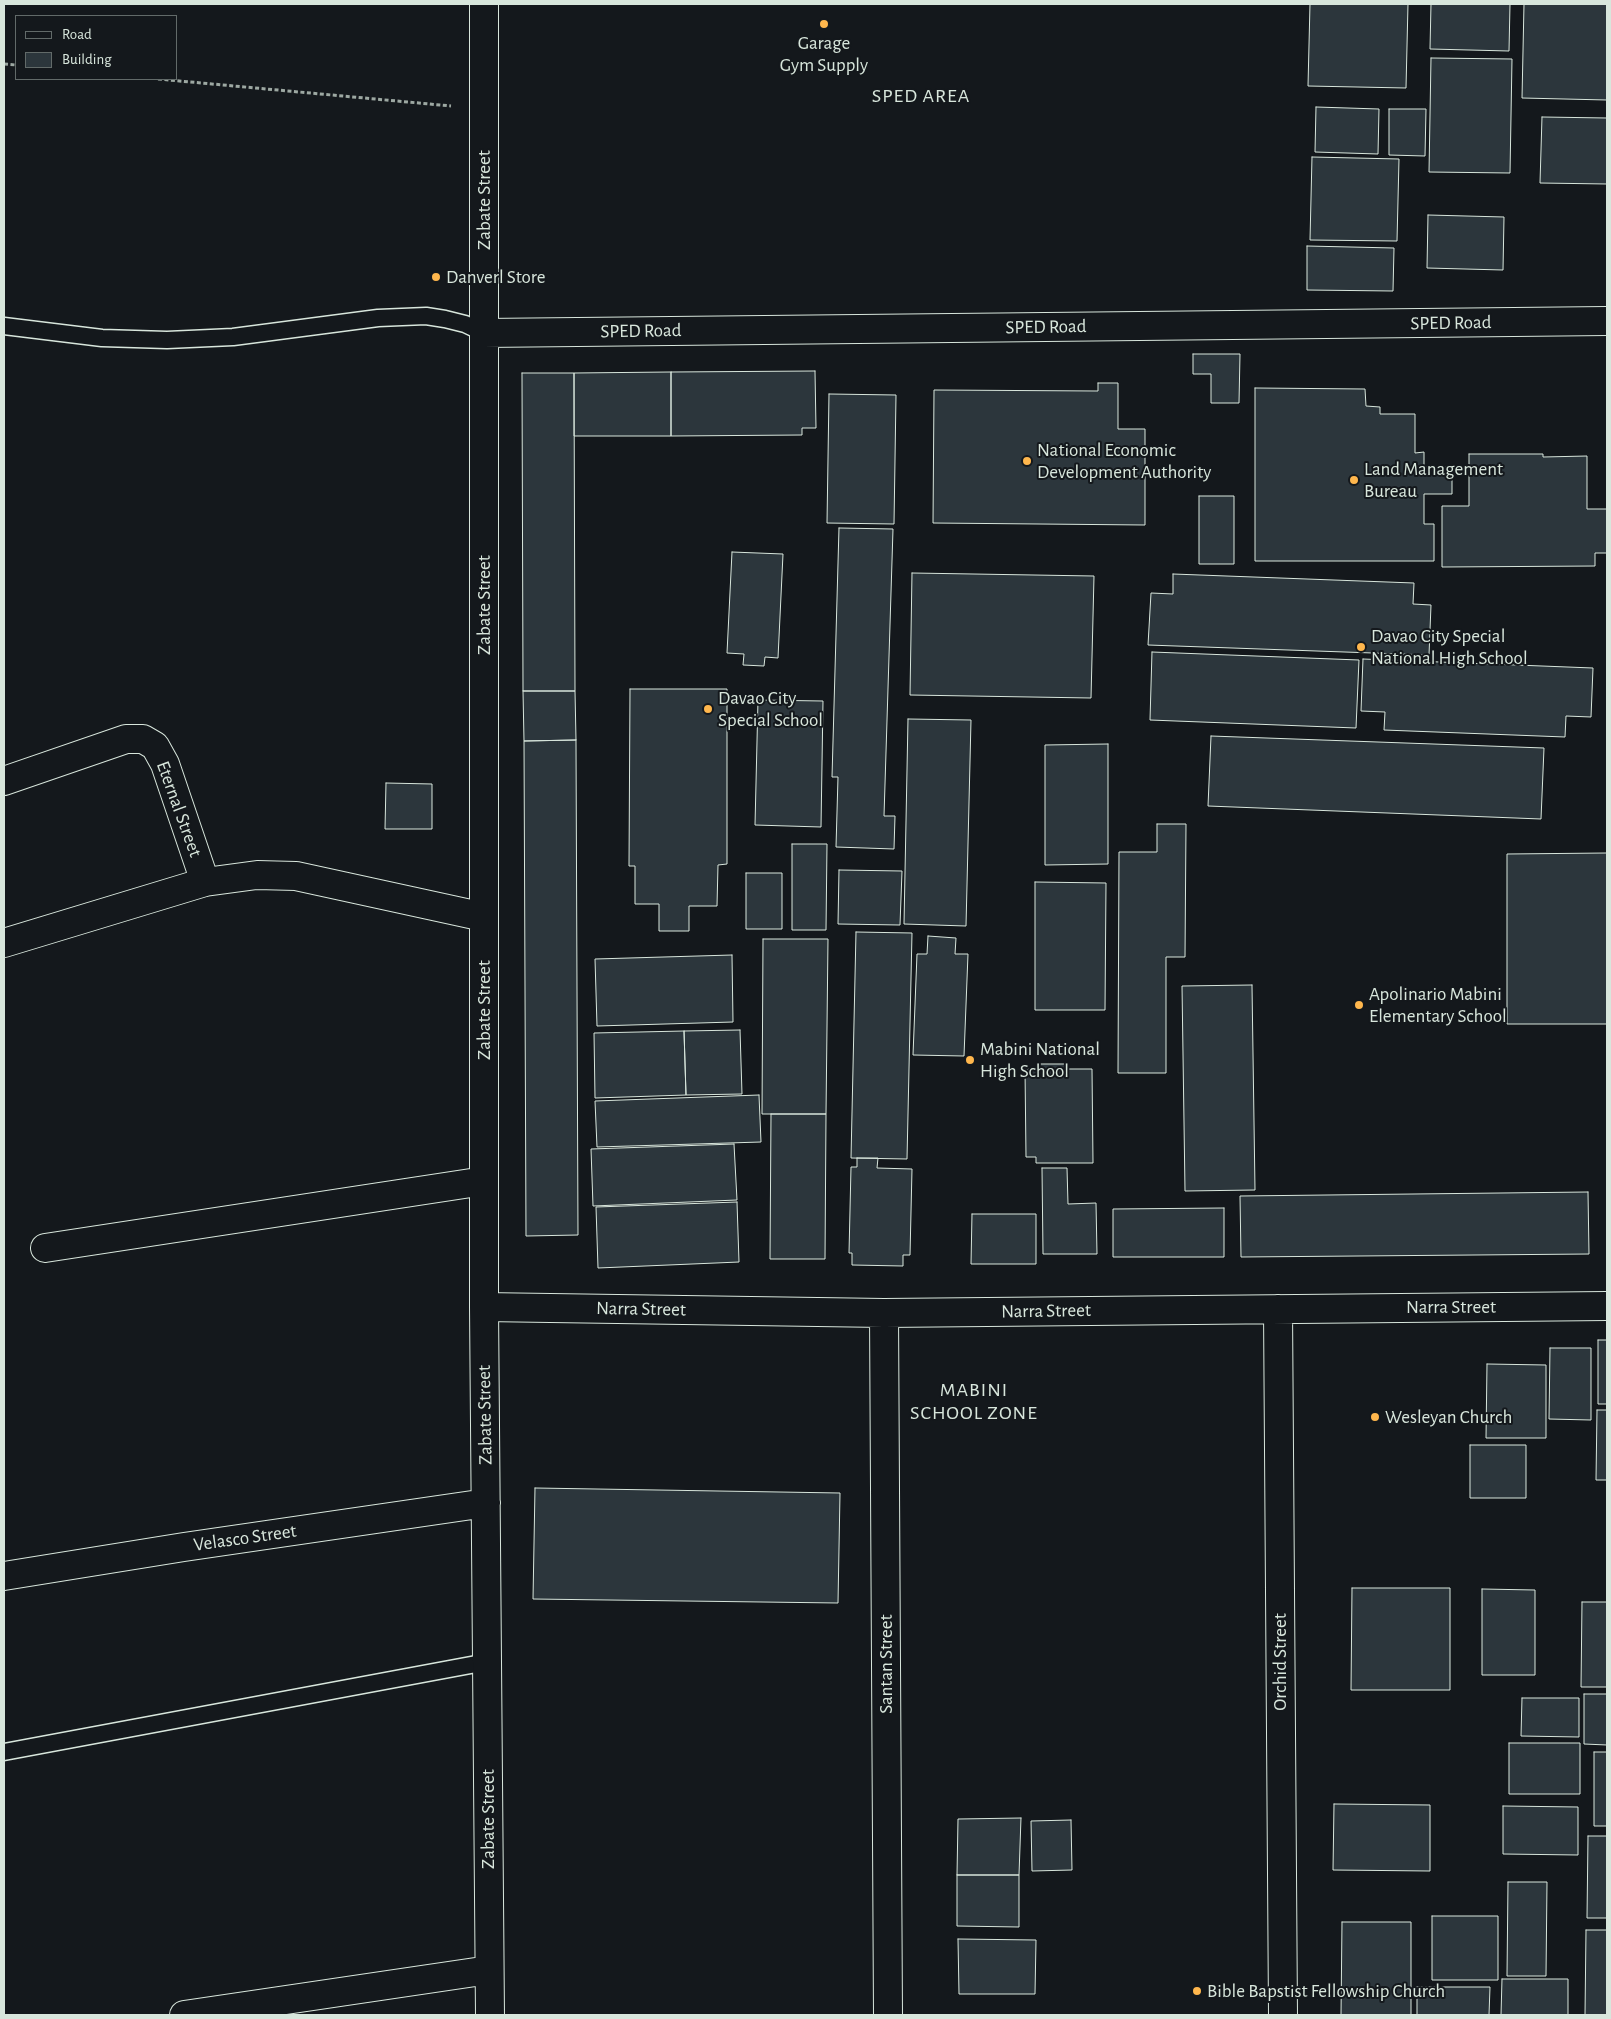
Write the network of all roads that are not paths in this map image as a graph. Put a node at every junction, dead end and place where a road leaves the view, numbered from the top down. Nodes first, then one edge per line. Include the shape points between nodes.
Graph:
1 (484, 4) edge
2 (1607, 321) edge
3 (4, 326) edge
4 (484, 333) junction
5 (4, 781) edge
6 (205, 882) junction
7 (484, 917) junction
8 (4, 943) edge
9 (484, 1181) junction
10 (45, 1248) dead end
11 (1607, 1306) edge
12 (484, 1307) junction
13 (1278, 1309) junction
14 (884, 1313) junction
15 (486, 1503) junction
16 (4, 1576) edge
17 (487, 1662) junction
18 (4, 1752) edge
19 (489, 1970) junction
20 (184, 2015) edge
21 (490, 2015) edge
22 (888, 2015) edge
23 (1282, 2015) edge

1 - 4 street, Zabate Street
2 - 4 street, SPED Road
3 - 4 lane via 102,338 167,340 234,337 378,318 426,316
4 - 7 street, Zabate Street
5 - 6 street, Eternal Street via 126,740 143,739 155,746 165,764
6 - 7 street, Eternal Street via 257,875 296,876
6 - 8 street, Eternal Street
7 - 9 street, Zabate Street
9 - 10 street
9 - 12 street, Zabate Street
11 - 13 street, Narra Street
12 - 14 street, Narra Street
12 - 15 street, Zabate Street
13 - 14 street, Narra Street
13 - 23 street, Orchid Street
14 - 22 street, Santan Street
15 - 16 street, Velasco Street
15 - 17 street, Zabate Street
17 - 18 lane
17 - 19 street, Zabate Street
19 - 20 street
19 - 21 street, Zabate Street

